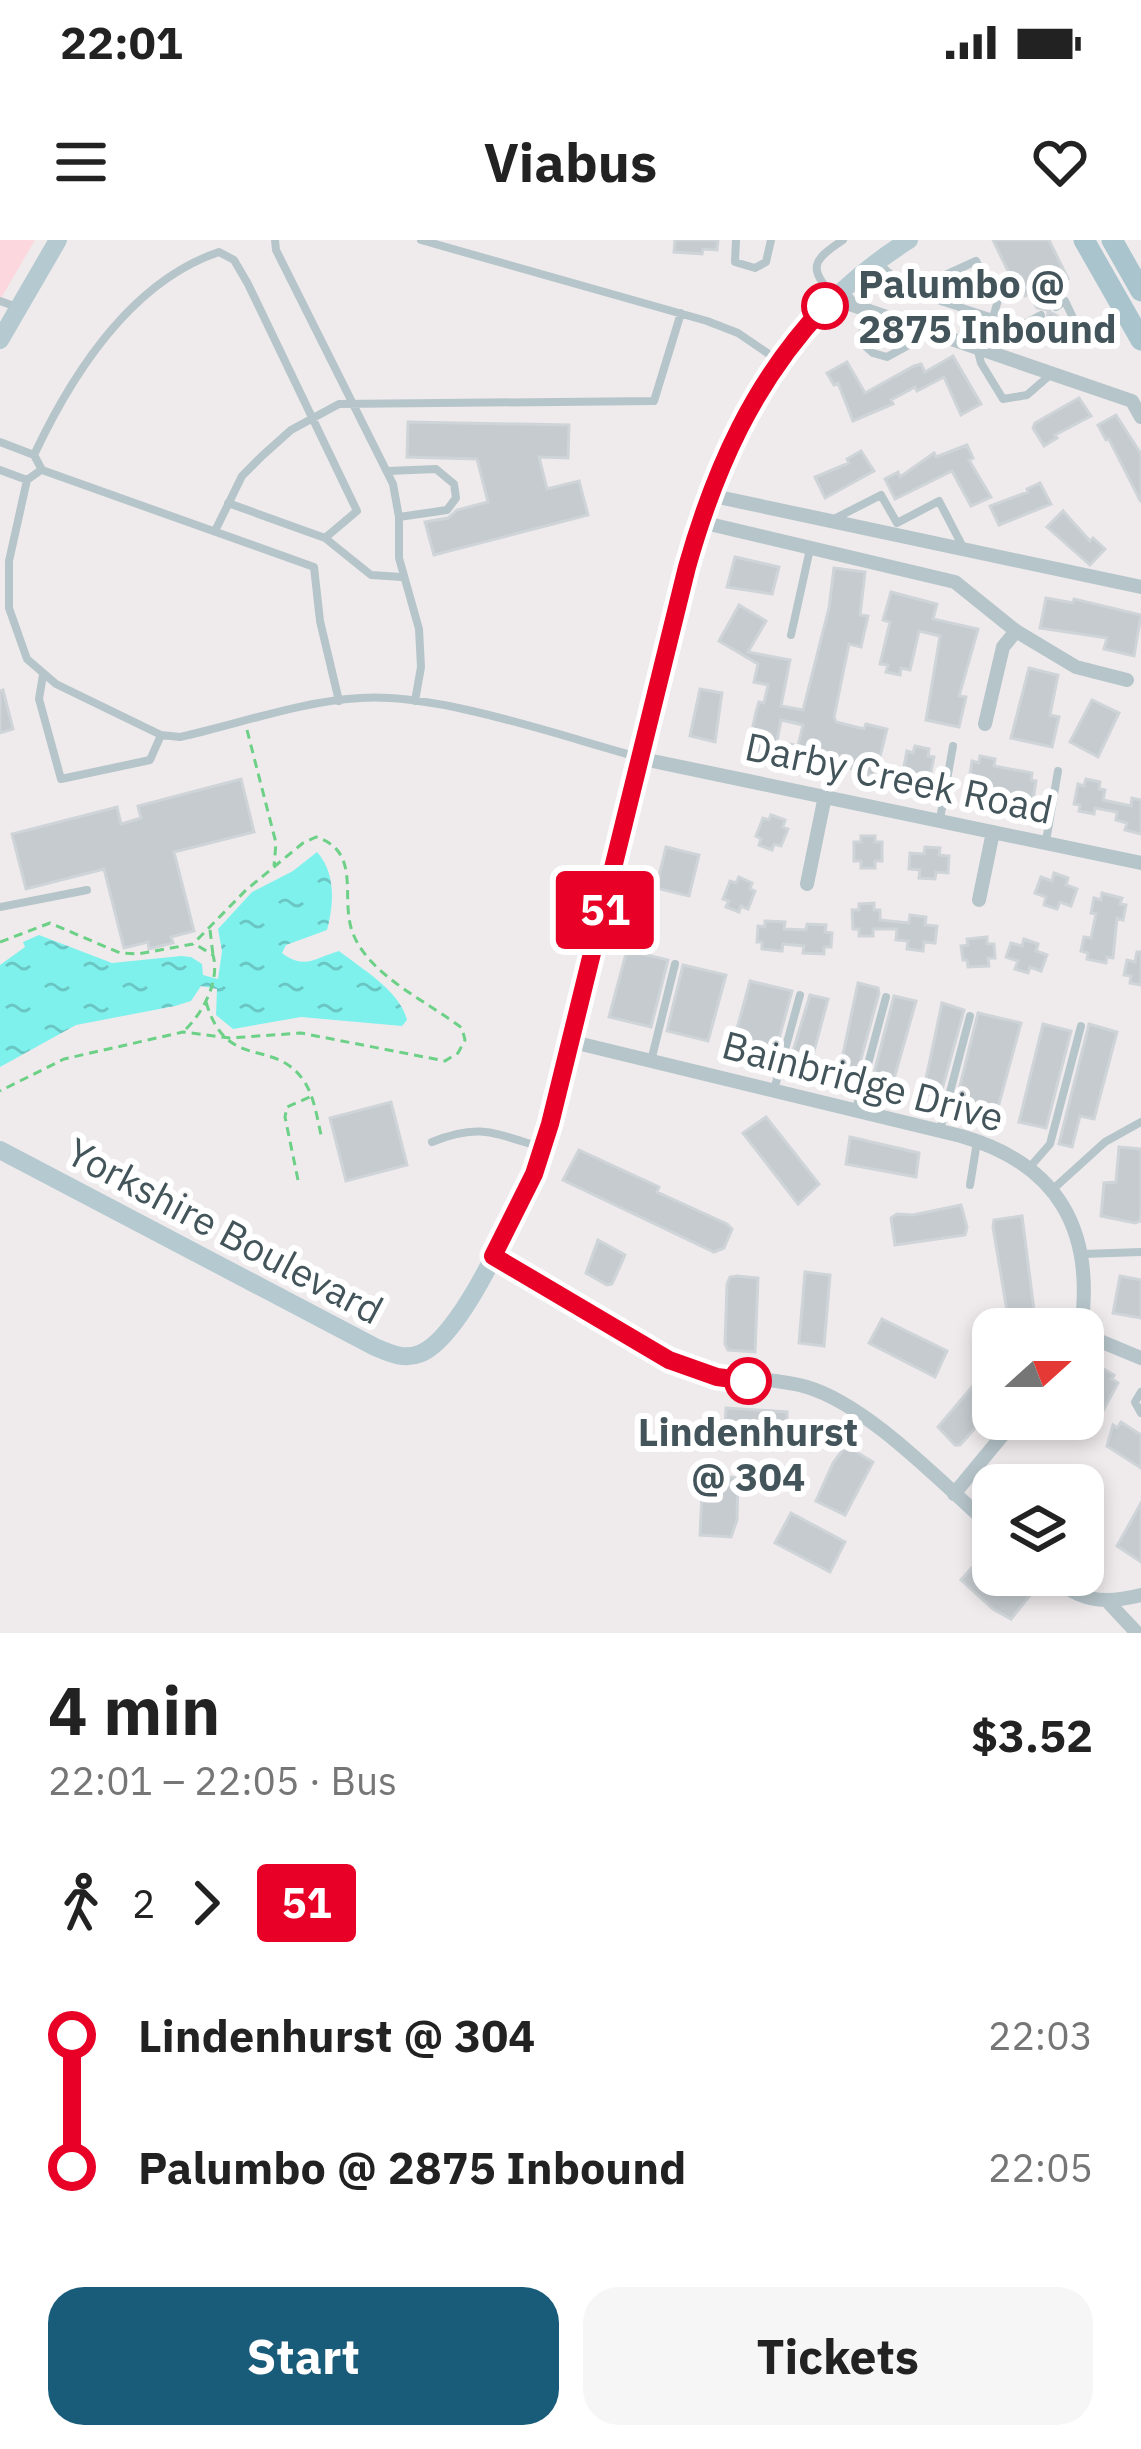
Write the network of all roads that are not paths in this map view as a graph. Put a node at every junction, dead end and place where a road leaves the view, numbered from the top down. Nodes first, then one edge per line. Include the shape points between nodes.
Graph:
1 (58, 240) edge
2 (275, 240) edge
3 (421, 240) edge
4 (736, 240) edge
5 (772, 240) edge
6 (842, 240) edge
7 (909, 240) edge
8 (1084, 240) edge
9 (1112, 240) edge
10 (876, 261) junction
11 (910, 291) junction
12 (1141, 291) edge
13 (837, 294) junction
14 (9, 304) edge
15 (1060, 304) dead end
16 (868, 311) junction
17 (680, 313) junction
18 (1041, 315) dead end
19 (993, 317) junction
20 (1019, 326) junction
21 (932, 333) junction
22 (0, 340) edge
23 (1141, 340) edge
24 (978, 349) junction
25 (779, 361) junction
26 (1052, 374) junction
27 (353, 402) junction
28 (312, 416) junction
29 (1141, 417) edge
30 (0, 442) edge
31 (34, 455) junction
32 (0, 470) edge
33 (42, 470) junction
34 (388, 471) junction
35 (27, 480) junction
36 (709, 495) junction
37 (228, 503) junction
38 (399, 517) junction
39 (831, 521) junction
40 (700, 522) junction
41 (895, 528) junction
42 (214, 530) junction
43 (325, 538) junction
44 (811, 548) junction
45 (964, 549) junction
46 (402, 577) junction
47 (4, 583) edge
48 (1141, 587) edge
49 (1016, 631) junction
50 (791, 635) dead end
51 (44, 674) junction
52 (1127, 680) dead end
53 (339, 700) junction
54 (415, 701) junction
55 (986, 724) dead end
56 (161, 735) junction
57 (953, 746) dead end
58 (643, 758) junction
59 (1058, 771) dead end
60 (825, 796) junction
61 (940, 820) junction
62 (993, 832) junction
63 (1046, 843) junction
64 (1141, 863) edge
65 (807, 884) dead end
66 (87, 890) dead end
67 (979, 900) dead end
68 (0, 908) edge
69 (675, 964) dead end
70 (800, 995) dead end
71 (886, 997) dead end
72 (970, 1016) dead end
73 (1081, 1026) dead end
74 (573, 1042) junction
75 (651, 1060) junction
76 (774, 1090) junction
77 (856, 1109) junction
78 (1141, 1122) edge
79 (940, 1130) junction
80 (978, 1140) junction
81 (432, 1142) dead end
82 (542, 1148) junction
83 (0, 1150) edge
84 (1030, 1167) junction
85 (970, 1185) dead end
86 (1052, 1190) junction
87 (1141, 1252) edge
88 (1082, 1254) junction
89 (493, 1256) junction
90 (1084, 1308) edge
91 (1104, 1341) edge
92 (1141, 1358) edge
93 (1141, 1391) edge
94 (1141, 1413) edge
95 (999, 1440) edge
96 (954, 1494) junction
97 (972, 1510) edge
98 (1141, 1595) edge
99 (1084, 1596) edge
100 (1109, 1603) junction
101 (1138, 1633) edge

1 - 14 street
2 - 27 lane
3 - 17 lane
4 - 5 lane via 734,262 755,268 766,262
6 - 13 lane via 815,266
7 - 10 street
8 - 23 main road
9 - 12 main road
10 - 11 lane
10 - 13 street
11 - 19 lane
11 - 19 lane via 976,261 998,300
13 - 16 street
13 - 25 street
14 - 22 street
15 - 20 lane via 1086,345
16 - 21 street
16 - 21 lane via 863,344 887,357
17 - 25 lane via 738,333
17 - 27 lane via 659,391 646,404
18 - 20 lane
19 - 20 lane
21 - 24 street
24 - 26 street
24 - 26 lane via 1003,399 1028,395
25 - 36 street
26 - 29 street via 1132,401
27 - 28 lane
27 - 34 lane
28 - 31 lane via 248,284 219,252 151,291 98,346
28 - 37 lane via 242,476
28 - 43 lane via 357,511
30 - 31 lane
31 - 33 lane
32 - 35 lane
33 - 35 lane
33 - 42 lane
34 - 38 lane
34 - 38 lane via 436,470 454,484 447,510
35 - 47 lane
36 - 39 street
36 - 40 street
37 - 42 lane
37 - 43 lane
38 - 46 lane
39 - 41 street
39 - 41 lane via 881,495
40 - 44 street
40 - 58 street
41 - 45 street
41 - 45 lane via 939,502
42 - 53 lane via 314,567
43 - 46 lane via 370,574
44 - 49 street via 955,582
44 - 50 lane
45 - 48 street
46 - 54 lane via 419,629
47 - 51 lane via 27,659
49 - 52 street via 1076,667
49 - 55 street via 1004,647
51 - 56 lane
51 - 56 lane via 39,699 61,779 150,760
53 - 54 lane
53 - 56 lane
54 - 58 lane
57 - 61 lane
58 - 60 street, Darby Creek Road
58 - 74 street
59 - 63 lane
60 - 61 street, Darby Creek Road
60 - 65 street
61 - 62 street, Darby Creek Road
62 - 63 street, Darby Creek Road
62 - 67 street
63 - 64 street, Darby Creek Road
66 - 68 lane
69 - 75 lane
70 - 76 lane
71 - 77 lane
72 - 79 lane
73 - 84 lane via 1050,1144
74 - 75 street, Bainbridge Drive
74 - 82 street
75 - 76 street, Bainbridge Drive
76 - 77 street, Bainbridge Drive
77 - 79 street, Bainbridge Drive
78 - 86 lane
79 - 80 street, Bainbridge Drive
80 - 84 street, Bainbridge Drive
80 - 85 lane
81 - 82 lane via 462,1130
82 - 89 street
83 - 89 street, Yorkshire Boulevard via 375,1347 409,1356 446,1333
84 - 86 street, Bainbridge Drive
86 - 88 street, Bainbridge Drive
87 - 88 lane
88 - 90 street, Bainbridge Drive
89 - 96 street via 688,1369 834,1398
91 - 92 street
93 - 94 lane
95 - 96 street
96 - 97 street
98 - 100 street
99 - 100 street
100 - 101 street

